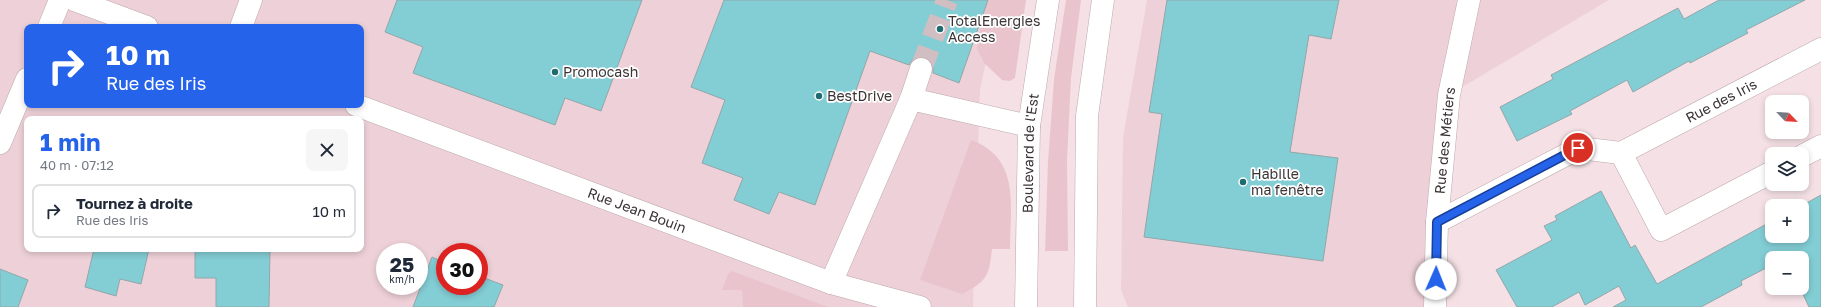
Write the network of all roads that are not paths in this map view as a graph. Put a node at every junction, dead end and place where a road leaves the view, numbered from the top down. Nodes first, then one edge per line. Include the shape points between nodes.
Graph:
1 (60, 0) edge
2 (74, 0) edge
3 (251, 0) edge
4 (1048, 0) edge
5 (1103, 0) edge
6 (1469, 0) edge
7 (50, 24) edge
8 (139, 24) edge
9 (242, 24) edge
10 (1821, 49) edge
11 (921, 69) tunnel mouth
12 (24, 86) edge
13 (911, 99) junction
14 (364, 108) edge
15 (1029, 126) junction
16 (0, 143) edge
17 (1821, 146) edge
18 (1809, 152) edge
19 (1622, 153) junction
20 (1765, 176) edge
21 (1437, 222) junction
22 (831, 283) junction
23 (920, 307) edge
24 (1026, 307) edge
25 (1085, 307) edge
26 (1435, 307) edge

1 - 7 street
2 - 8 street
3 - 9 street
4 - 15 street, Boulevard de l'Est
5 - 25 street via 1087,116
6 - 21 street, Rue des Métiers via 1449,95
10 - 19 street, Rue des Iris
11 - 13 street
12 - 16 street
13 - 15 street
13 - 22 street
14 - 22 street, Rue Jean Bouin
15 - 24 street, Boulevard de l'Est
17 - 18 street
19 - 20 street via 1661,230
19 - 21 street via 1578,148
21 - 26 street, Rue des Métiers
22 - 23 street, Rue Jean Bouin

